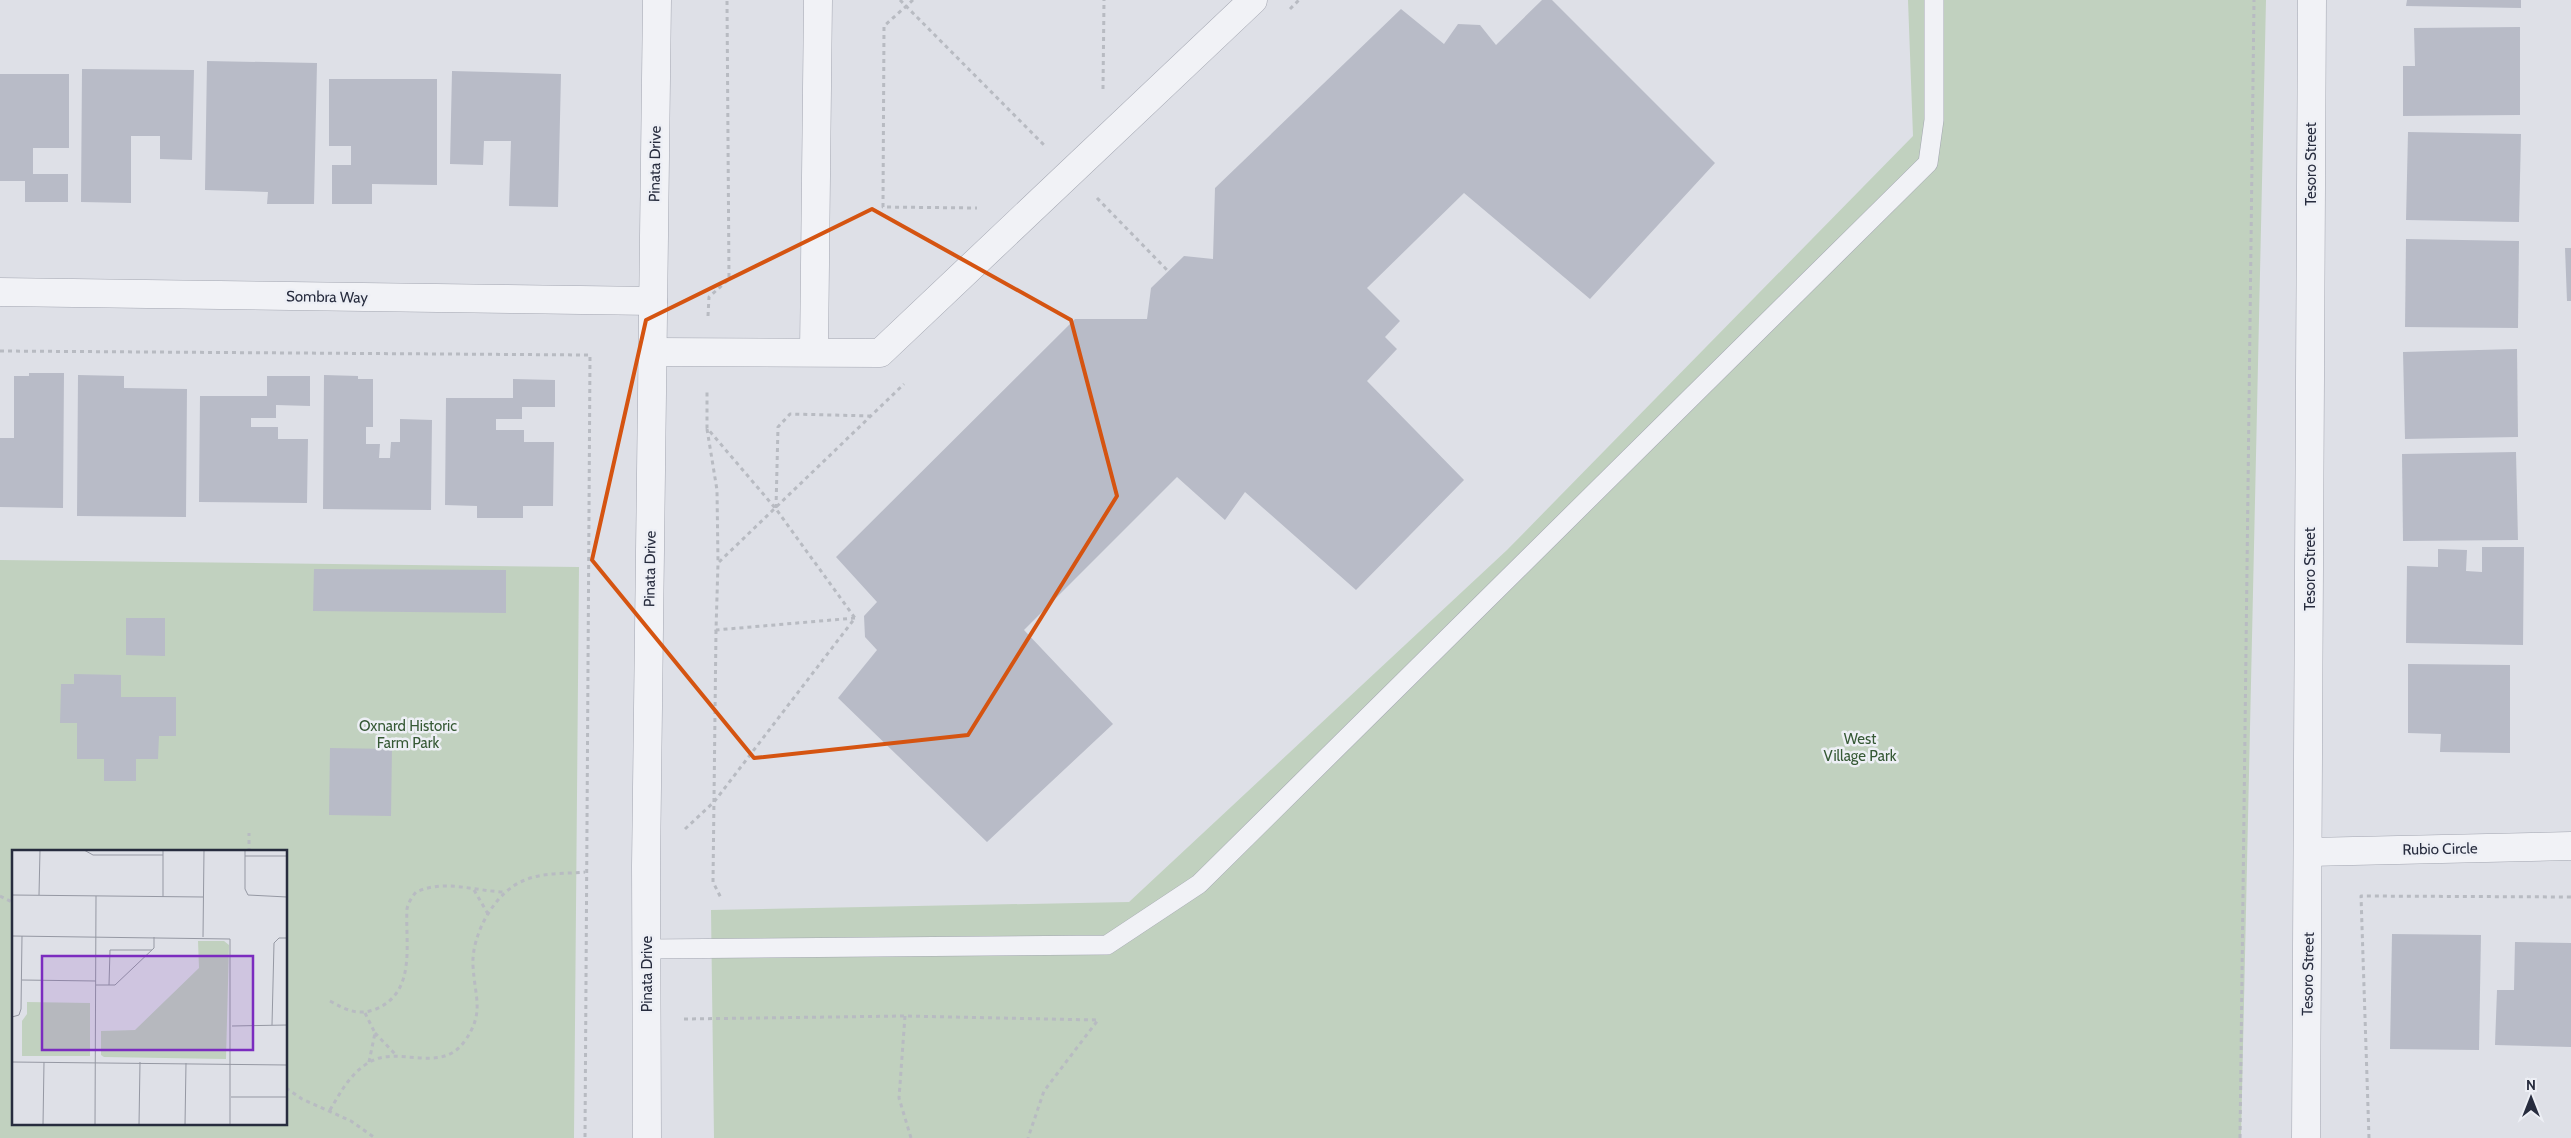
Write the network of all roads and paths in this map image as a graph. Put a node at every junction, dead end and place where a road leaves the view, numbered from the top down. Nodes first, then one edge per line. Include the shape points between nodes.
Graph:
1 (657, 0) edge
2 (727, 0) edge
3 (818, 0) edge
4 (900, 0) edge
5 (913, 0) edge
6 (1104, 0) edge
7 (1253, 0) edge
8 (1299, 0) edge
9 (1934, 0) edge
10 (2254, 0) edge
11 (2312, 0) edge
12 (906, 6) junction
13 (1285, 14) dead end
14 (1103, 96) dead end
15 (1071, 173) junction
16 (1104, 192) dead end
17 (1097, 198) junction
18 (1090, 205) dead end
19 (978, 208) dead end
20 (1168, 271) dead end
21 (0, 292) edge
22 (654, 301) junction
23 (0, 351) edge
24 (653, 352) junction
25 (707, 352) junction
26 (814, 352) junction
27 (906, 382) dead end
28 (871, 416) junction
29 (707, 428) junction
30 (776, 509) junction
31 (718, 563) junction
32 (855, 618) junction
33 (716, 630) junction
34 (714, 802) junction
35 (249, 833) dead end
36 (2571, 846) edge
37 (249, 850) edge
38 (2309, 852) junction
39 (646, 866) junction
40 (586, 872) junction
41 (474, 890) junction
42 (505, 892) junction
43 (0, 896) edge
44 (2571, 897) edge
45 (722, 898) dead end
46 (12, 902) edge
47 (488, 914) junction
48 (647, 949) junction
49 (330, 1001) dead end
50 (366, 1013) junction
51 (905, 1016) junction
52 (647, 1020) junction
53 (375, 1033) junction
54 (396, 1055) junction
55 (368, 1062) junction
56 (288, 1089) edge
57 (330, 1110) junction
58 (375, 1138) edge
59 (585, 1138) edge
60 (647, 1138) edge
61 (911, 1138) edge
62 (1028, 1138) edge
63 (2240, 1138) edge
64 (2306, 1138) edge
65 (2369, 1138) edge

1 - 22 street, Pinata Drive
2 - 25 path via 729,279 708,296
3 - 26 street
4 - 12 path
5 - 12 path
6 - 14 path
7 - 15 street
8 - 13 path
9 - 48 lane via 1934,120 1928,163 1199,884 1107,945
10 - 63 path
11 - 38 street, Tesoro Street
12 - 15 path
12 - 19 path via 884,26 883,207
15 - 17 path
15 - 26 street via 880,353
16 - 17 path
17 - 18 path
17 - 20 path
21 - 22 street, Sombra Way
22 - 24 street, Pinata Drive
23 - 40 path via 590,355
24 - 25 street
24 - 39 street, Pinata Drive
25 - 26 street
25 - 29 path
27 - 28 path
28 - 30 path
28 - 30 path via 790,414 778,428
29 - 30 path
29 - 31 path via 716,490
30 - 31 path
30 - 32 path
31 - 33 path
32 - 33 path
32 - 34 path
33 - 34 path
34 - 39 path
34 - 45 path via 713,882
35 - 37 path
36 - 38 street, Rubio Circle
38 - 64 street, Tesoro Street
39 - 48 street, Pinata Drive
40 - 42 path via 524,880
40 - 59 path
41 - 42 path
41 - 47 path
41 - 50 path via 449,884 430,886 416,892 408,909 408,962 401,983 388,1004
42 - 47 path
43 - 46 path
44 - 65 path via 2361,896
47 - 54 path via 474,945 473,967 478,1001 475,1026 462,1045 445,1056 418,1060
48 - 52 street, Pinata Drive
49 - 50 path via 348,1011
50 - 53 path
51 - 52 path
51 - 61 path via 899,1098
51 - 62 path via 1098,1020 1044,1091
52 - 60 street, Pinata Drive
53 - 54 path
53 - 55 path
54 - 55 path
55 - 57 path via 349,1079
56 - 57 path
57 - 58 path

